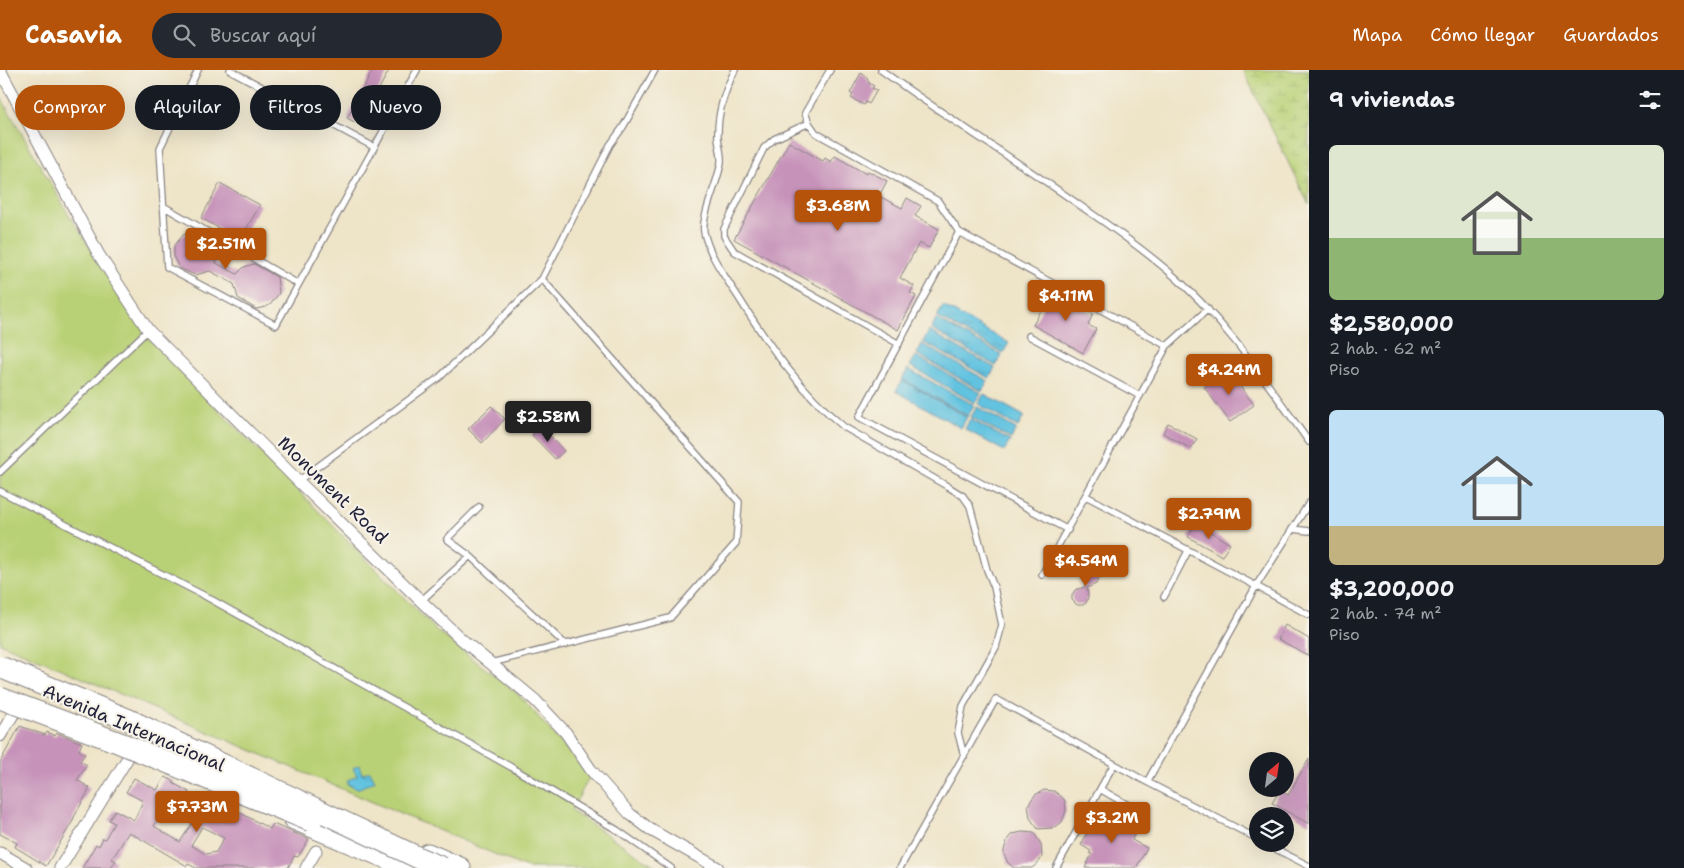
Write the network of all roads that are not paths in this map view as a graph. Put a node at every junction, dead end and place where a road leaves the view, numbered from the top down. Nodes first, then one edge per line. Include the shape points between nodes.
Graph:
1 (0, 70) edge
2 (198, 70) edge
3 (230, 70) edge
4 (417, 70) edge
5 (655, 70) edge
6 (735, 70) edge
7 (830, 70) edge
8 (881, 70) edge
9 (809, 123) junction
10 (374, 147) junction
11 (163, 206) junction
12 (959, 232) junction
13 (542, 279) junction
14 (298, 284) junction
15 (1208, 309) junction
16 (148, 330) junction
17 (1029, 336) dead end
18 (898, 344) junction
19 (1167, 346) junction
20 (1140, 396) junction
21 (1309, 442) edge
22 (0, 472) edge
23 (298, 482) junction
24 (0, 491) edge
25 (1086, 496) junction
26 (1309, 503) edge
27 (479, 507) dead end
28 (1292, 529) junction
29 (1068, 530) junction
30 (1309, 531) edge
31 (1188, 550) junction
32 (470, 556) junction
33 (1042, 575) dead end
34 (1256, 586) junction
35 (1164, 597) dead end
36 (421, 601) junction
37 (1309, 614) edge
38 (566, 645) junction
39 (491, 664) junction
40 (0, 667) edge
41 (0, 672) edge
42 (6, 700) edge
43 (0, 736) edge
44 (132, 751) junction
45 (964, 756) junction
46 (1114, 764) junction
47 (1147, 782) junction
48 (1100, 789) junction
49 (1140, 812) dead end
50 (1249, 834) edge
51 (316, 851) dead end
52 (0, 852) edge
53 (1282, 852) edge
54 (1309, 866) edge
55 (26, 868) edge
56 (60, 868) edge
57 (306, 868) edge
58 (408, 868) edge
59 (425, 868) edge
60 (443, 868) edge
61 (460, 868) edge
62 (671, 868) edge
63 (718, 868) edge
64 (900, 868) edge
65 (1056, 868) edge

1 - 16 street, Monument Road via 99,255
2 - 11 lane via 160,148
3 - 10 lane
4 - 10 lane
5 - 13 lane via 610,145
6 - 45 lane via 723,101 718,132 721,161 705,218 704,230 716,262 790,371 835,420 963,496 970,506 1002,625 996,647 963,706 958,733
7 - 9 lane via 805,113
8 - 15 lane via 1117,231 1168,270
9 - 12 lane via 816,133 938,201
9 - 18 lane via 774,139 764,148 724,229 724,236 734,251
10 - 14 lane
11 - 14 lane
11 - 14 lane via 167,267 276,325
12 - 18 lane
12 - 19 lane
13 - 23 lane via 440,377
13 - 38 lane via 739,502 736,543 670,618
15 - 19 lane
15 - 21 lane
16 - 22 lane
16 - 23 street, Monument Road
17 - 20 lane
18 - 29 lane via 859,417
19 - 20 lane
20 - 25 lane
23 - 36 street, Monument Road
24 - 62 lane via 205,596 511,767 617,830
25 - 29 lane
25 - 31 lane
26 - 28 lane
27 - 32 lane via 447,539
28 - 30 lane
28 - 34 lane
29 - 33 lane
31 - 34 lane
31 - 35 lane
32 - 36 lane
32 - 38 lane
34 - 37 lane
34 - 47 lane
36 - 39 street, Monument Road
38 - 39 lane
39 - 63 street, Monument Road via 535,700 566,733 591,770 630,814 651,830
40 - 60 highway, bridge via 129,720
41 - 61 highway, Avenida Internacional
42 - 43 street
42 - 44 highway, Avenida Internacional
42 - 59 highway, bridge via 120,743
44 - 56 street
44 - 58 highway, Avenida Internacional via 381,860
45 - 46 lane via 996,699
45 - 64 lane
46 - 47 lane
46 - 48 lane
47 - 50 lane
48 - 49 lane
48 - 65 lane
51 - 57 street
52 - 55 street
53 - 54 lane

